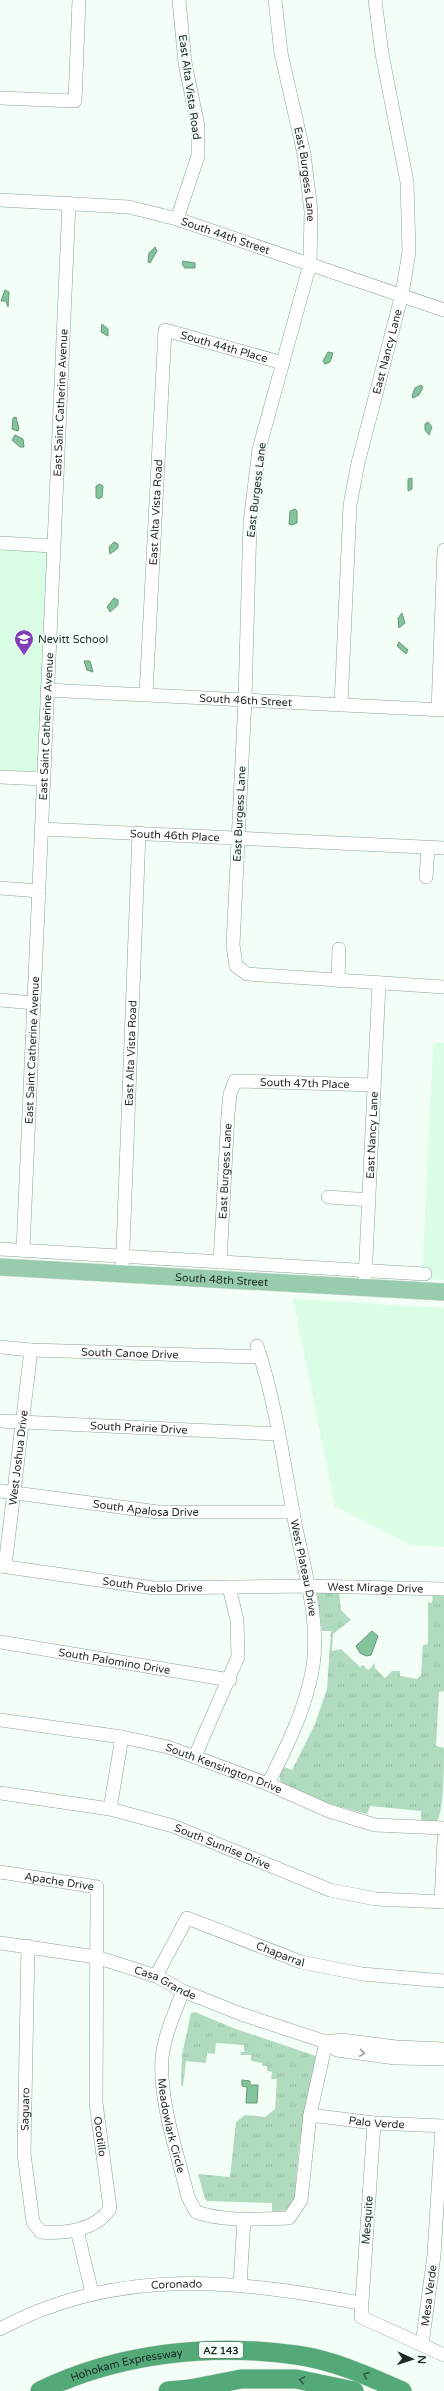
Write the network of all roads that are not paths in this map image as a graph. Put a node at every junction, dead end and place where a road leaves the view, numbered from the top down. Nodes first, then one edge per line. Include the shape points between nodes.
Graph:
1 (79, 0) edge
2 (179, 0) edge
3 (275, 0) edge
4 (375, 0) edge
5 (0, 98) edge
6 (0, 200) edge
7 (69, 203) junction
8 (177, 219) junction
9 (310, 264) junction
10 (402, 294) junction
11 (444, 310) edge
12 (165, 330) joint
13 (283, 364) junction
14 (0, 543) edge
15 (53, 546) junction
16 (444, 550) edge
17 (47, 690) junction
18 (146, 694) junction
19 (245, 699) junction
20 (341, 705) junction
21 (441, 710) edge
22 (0, 777) edge
23 (42, 780) junction
24 (42, 829) junction
25 (139, 833) junction
26 (238, 838) junction
27 (428, 848) junction
28 (444, 848) edge
29 (426, 877) dead end
30 (0, 888) edge
31 (39, 891) junction
32 (339, 949) dead end
33 (338, 981) junction
34 (379, 983) junction
35 (444, 987) edge
36 (0, 1000) edge
37 (34, 1003) junction
38 (235, 1081) joint
39 (374, 1085) junction
40 (328, 1197) dead end
41 (369, 1200) junction
42 (0, 1249) edge
43 (23, 1250) junction
44 (220, 1262) junction
45 (122, 1266) junction
46 (0, 1267) edge
47 (365, 1271) junction
48 (425, 1274) dead end
49 (365, 1288) junction
50 (444, 1292) edge
51 (0, 1347) edge
52 (31, 1350) junction
53 (259, 1351) joint
54 (0, 1421) edge
55 (22, 1423) junction
56 (278, 1434) junction
57 (0, 1491) edge
58 (14, 1492) junction
59 (293, 1512) junction
60 (2, 1566) edge
61 (307, 1586) junction
62 (229, 1587) junction
63 (444, 1589) edge
64 (0, 1642) edge
65 (230, 1680) junction
66 (0, 1720) edge
67 (122, 1737) junction
68 (195, 1756) junction
69 (268, 1784) junction
70 (0, 1793) edge
71 (110, 1809) junction
72 (444, 1828) edge
73 (444, 1839) edge
74 (0, 1872) edge
75 (442, 1902) edge
76 (0, 1943) edge
77 (28, 1946) junction
78 (96, 1957) junction
79 (156, 1976) junction
80 (444, 1981) edge
81 (183, 1991) junction
82 (326, 2042) junction
83 (444, 2049) edge
84 (444, 2059) edge
85 (310, 2115) junction
86 (374, 2123) junction
87 (443, 2126) edge
88 (244, 2220) junction
89 (77, 2230) junction
90 (240, 2285) junction
91 (92, 2293) junction
92 (360, 2303) junction
93 (0, 2329) edge
94 (422, 2345) junction
95 (444, 2355) edge
96 (190, 2389) junction
97 (40, 2391) edge
98 (168, 2391) edge
99 (261, 2391) edge
100 (354, 2391) edge
101 (402, 2391) edge

1 - 5 street via 75,101
2 - 8 street, East Alta Vista Road via 185,63 198,126 198,156
3 - 9 street, East Burgess Lane via 281,53 304,154 311,211
4 - 10 street, East Nancy Lane via 382,54 407,182 409,252
6 - 7 street, South 44th Street
7 - 8 street, South 44th Street via 129,207
7 - 15 street, East Saint Catherine Avenue
8 - 9 street, South 44th Street
9 - 10 street, South 44th Street
9 - 13 street, East Burgess Lane
10 - 11 street, South 44th Street
10 - 20 street, East Nancy Lane via 358,463 350,505
12 - 13 street, South 44th Place
12 - 18 street, East Alta Vista Road
13 - 19 street, East Burgess Lane via 259,449 250,522
14 - 15 street
15 - 17 street, East Saint Catherine Avenue
16 - 21 street
17 - 18 street, South 46th Street
17 - 23 street, East Saint Catherine Avenue
18 - 19 street, South 46th Street
19 - 20 street, South 46th Street
19 - 26 street, East Burgess Lane
20 - 21 street, South 46th Street
22 - 23 street
23 - 24 street, East Saint Catherine Avenue
24 - 25 street, South 46th Place
24 - 31 street, East Saint Catherine Avenue
25 - 26 street, South 46th Place
25 - 45 street, East Alta Vista Road
26 - 27 street, South 46th Place
26 - 33 street, East Burgess Lane via 233,944 236,966 247,974
27 - 28 street, South 46th Place
27 - 29 street
30 - 31 street
31 - 37 street, East Saint Catherine Avenue
32 - 33 street
33 - 34 street
34 - 35 street
34 - 39 street, East Nancy Lane
36 - 37 street
37 - 43 street, East Saint Catherine Avenue
38 - 39 street, South 47th Place
38 - 44 street, East Burgess Lane via 230,1094 228,1114
39 - 41 street, East Nancy Lane
40 - 41 street
41 - 47 street, East Nancy Lane
42 - 43 street, South 48th Street
43 - 45 street, South 48th Street
44 - 45 street, South 48th Street
44 - 47 street, South 48th Street
45 - 46 main road, South 48th Street
45 - 49 main road, South 48th Street
47 - 48 street, South 48th Street
47 - 49 street, East Nancy Lane
49 - 50 main road, South 48th Street
51 - 52 street, South Canoe Drive
52 - 53 street, South Canoe Drive
52 - 55 street, West Joshua Drive
53 - 56 street, West Plateau Drive
54 - 55 street, South Prairie Drive
55 - 56 street, South Prairie Drive
55 - 58 street, West Joshua Drive
56 - 59 street, West Plateau Drive
57 - 58 street, South Apalosa Drive
58 - 59 street, South Apalosa Drive via 158,1512
58 - 60 street, West Joshua Drive
59 - 61 street, West Plateau Drive
60 - 62 street, South Pueblo Drive via 154,1588
61 - 62 street, South Pueblo Drive
61 - 63 street, West Mirage Drive
61 - 69 street, West Plateau Drive via 315,1626 313,1665 306,1699
62 - 65 street via 237,1620 238,1657
64 - 65 street, South Palomino Drive
65 - 68 street
66 - 67 street, South Kensington Drive
67 - 68 street, South Kensington Drive
67 - 71 street
68 - 69 street, South Kensington Drive
69 - 72 street, South Kensington Drive via 329,1811 375,1825
70 - 71 street, South Sunrise Drive
71 - 75 street, South Sunrise Drive via 173,1826 209,1839 330,1890 376,1899
73 - 75 street
74 - 78 street, Apache Drive via 97,1887
76 - 77 street, Casa Grande
77 - 78 street, Casa Grande
77 - 89 street, Saguaro via 24,2154 33,2222 41,2232
78 - 79 street, Casa Grande
78 - 89 street, Ocotillo via 96,2103 110,2208 104,2219
79 - 80 street, Chaparral via 187,1918 301,1962 362,1974
79 - 81 street, Casa Grande
81 - 82 street, Casa Grande via 241,2014
81 - 88 street, Meadowlark Circle via 162,2058 164,2093 188,2198 196,2212 211,2217
82 - 83 street, Casa Grande via 341,2040 396,2047
82 -> 84 street, Casa Grande via 337,2050 395,2058
82 - 85 street, Meadowlark Circle
85 - 86 street, Palo Verde
85 - 88 street, Meadowlark Circle via 301,2200 288,2218
86 - 87 street, Palo Verde
86 - 92 street, Mesquite
87 - 94 street, Mesa Verde via 434,2255
88 - 90 street
89 - 91 street
90 - 91 street, Coronado via 143,2284
90 - 92 street, Coronado
91 - 93 street, Coronado
92 - 94 street, Mesquite via 361,2317
94 - 95 street
96 - 98 highway
96 - 99 highway via 224,2387
100 -> 96 highway via 296,2379 241,2379
101 -> 97 highway, Hohokam Expressway / AZ 143 via 354,2370 297,2355 237,2350 161,2354 72,2375

